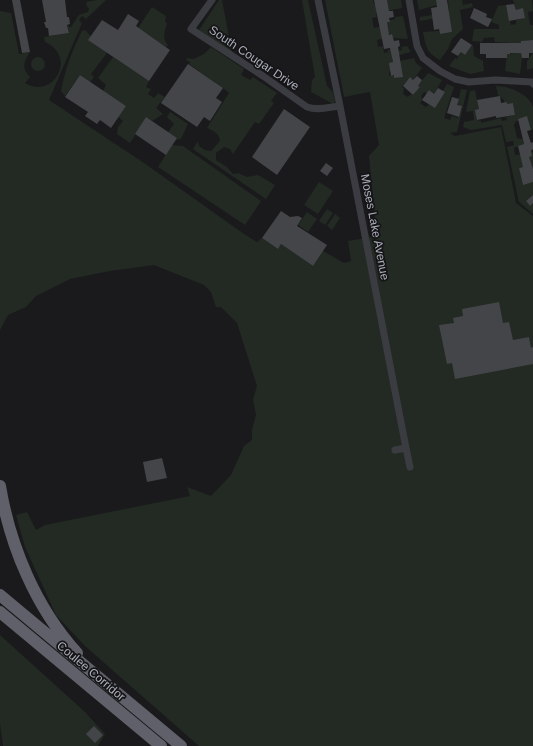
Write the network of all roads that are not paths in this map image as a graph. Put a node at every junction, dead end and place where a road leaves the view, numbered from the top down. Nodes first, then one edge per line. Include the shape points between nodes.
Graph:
1 (212, 0) edge
2 (318, 0) edge
3 (408, 0) edge
4 (533, 84) edge
5 (340, 106) junction
6 (406, 448) junction
7 (395, 450) dead end
8 (410, 467) dead end
9 (0, 486) edge
10 (0, 595) edge
11 (0, 612) edge
12 (102, 680) junction
13 (161, 746) edge
14 (181, 746) edge

1 - 5 street, South Cougar Drive via 191,29 307,107 319,109
2 - 5 street, Moses Lake Avenue
3 - 4 street via 416,46 423,58 440,71 469,82 495,80
5 - 6 street, Moses Lake Avenue
6 - 7 street
6 - 8 street, Moses Lake Avenue
9 - 12 highway via 13,539 34,590 61,633
10 - 12 highway, Coulee Corridor
11 - 13 highway, Coulee Corridor
12 - 14 highway, Coulee Corridor

